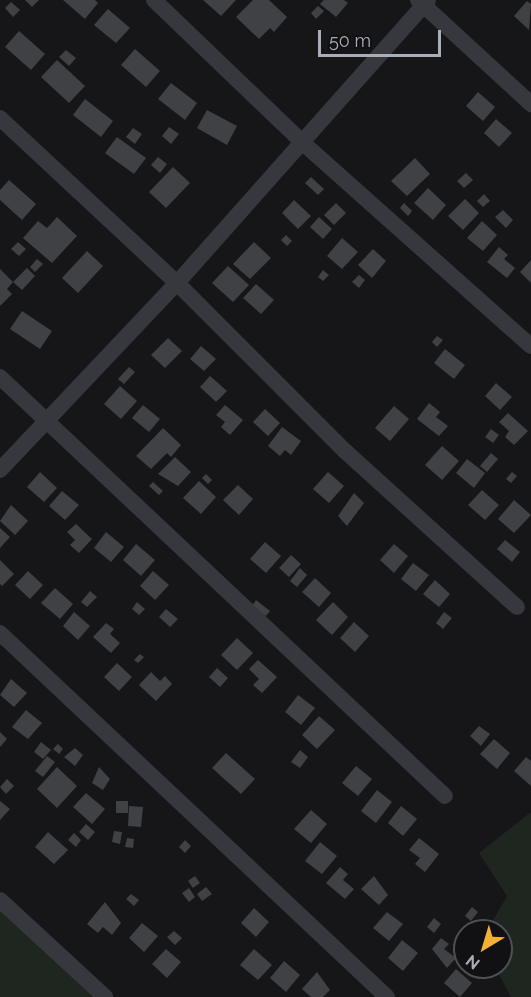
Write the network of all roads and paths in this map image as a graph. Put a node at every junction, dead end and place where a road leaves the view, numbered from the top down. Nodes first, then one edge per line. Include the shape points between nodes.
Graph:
1 (154, 0) edge
2 (423, 2) edge
3 (531, 104) edge
4 (0, 118) edge
5 (303, 143) junction
6 (177, 283) junction
7 (531, 346) edge
8 (0, 377) edge
9 (46, 421) junction
10 (0, 470) edge
11 (517, 607) dead end
12 (0, 633) edge
13 (445, 796) dead end
14 (0, 900) edge
15 (105, 997) edge
16 (387, 997) edge

1 - 5 street
2 - 3 street
2 - 5 street
4 - 6 street
5 - 6 street
5 - 7 street
6 - 9 street
6 - 11 street via 345,451
8 - 9 street
9 - 10 street
9 - 13 street
12 - 16 street
14 - 15 street

